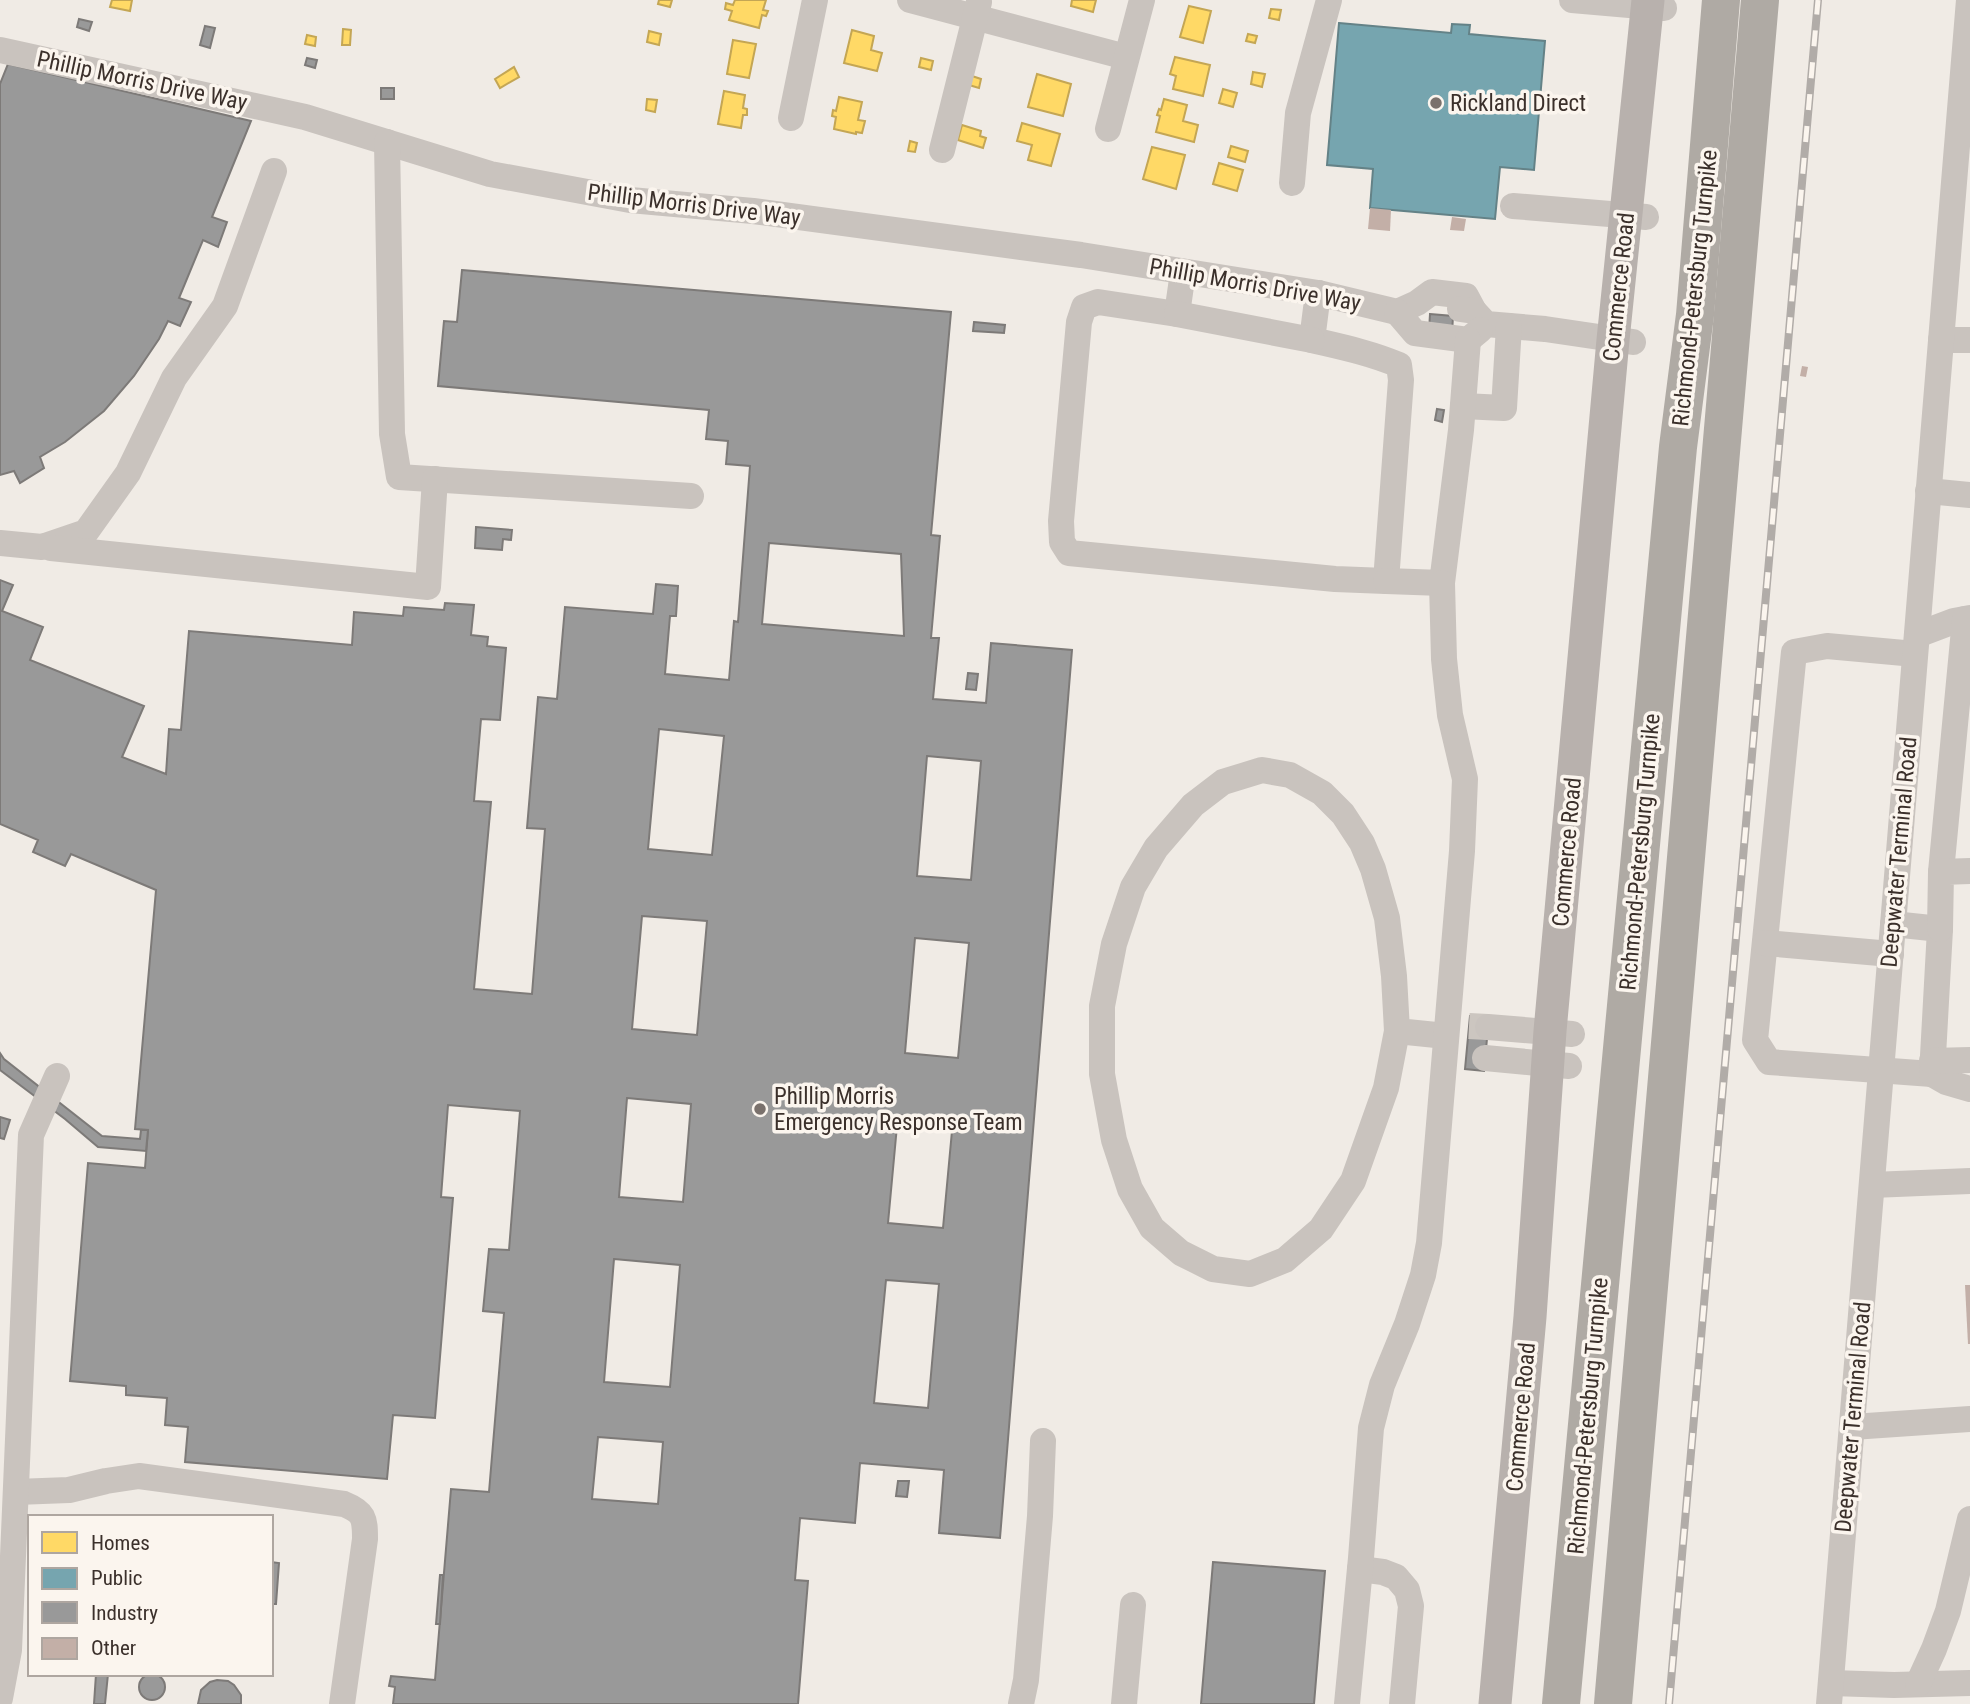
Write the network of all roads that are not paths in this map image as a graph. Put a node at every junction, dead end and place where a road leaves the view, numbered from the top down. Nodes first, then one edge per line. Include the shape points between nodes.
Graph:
1 (815, 0) edge
2 (910, 0) edge
3 (1142, 0) edge
4 (1329, 0) edge
5 (1572, 0) edge
6 (1721, 0) edge
7 (1760, 0) edge
8 (1969, 0) edge
9 (1656, 4) edge
10 (977, 8) edge
11 (0, 50) edge
12 (1126, 57) junction
13 (791, 118) dead end
14 (1108, 129) dead end
15 (387, 142) junction
16 (942, 150) dead end
17 (274, 170) dead end
18 (1292, 183) dead end
19 (1513, 206) dead end
20 (1636, 216) junction
21 (1183, 272) junction
22 (1318, 293) junction
23 (1177, 314) junction
24 (1484, 325) junction
25 (1941, 340) junction
26 (1970, 340) edge
27 (1312, 341) junction
28 (1623, 341) junction
29 (1462, 418) junction
30 (435, 479) junction
31 (1928, 491) junction
32 (1970, 495) edge
33 (691, 496) dead end
34 (0, 543) edge
35 (42, 547) junction
36 (1386, 581) junction
37 (1442, 583) junction
38 (1968, 618) edge
39 (1916, 644) junction
40 (1970, 871) edge
41 (1941, 872) junction
42 (1893, 924) junction
43 (1940, 929) junction
44 (1765, 943) junction
45 (1891, 954) junction
46 (1397, 1031) junction
47 (1561, 1032) junction
48 (1464, 1041) junction
49 (1970, 1060) edge
50 (1558, 1065) junction
51 (1932, 1067) junction
52 (1881, 1071) junction
53 (57, 1076) dead end
54 (1970, 1089) edge
55 (1970, 1181) edge
56 (1872, 1185) junction
57 (1970, 1419) edge
58 (1852, 1427) junction
59 (1043, 1441) dead end
60 (16, 1492) junction
61 (1970, 1519) edge
62 (1360, 1569) junction
63 (1133, 1605) dead end
64 (1970, 1683) edge
65 (1918, 1684) junction
66 (1830, 1693) edge
67 (0, 1698) edge
68 (342, 1704) edge
69 (1021, 1704) edge
70 (1124, 1704) edge
71 (1347, 1704) edge
72 (1402, 1704) edge
73 (1495, 1704) edge
74 (1515, 1704) edge
75 (1560, 1704) edge
76 (1613, 1704) edge

1 - 13 street
2 - 10 street
3 - 12 street
4 - 18 street via 1298,113
5 - 9 street
6 - 75 highway, Richmond-Petersburg Turnpike via 1695,314 1678,447
7 - 76 highway, Richmond-Petersburg Turnpike
8 - 25 street, Deepwater Terminal Road
9 - 20 main road, Commerce Road
10 - 12 street
10 - 16 street
11 - 15 street, Phillip Morris Drive Way via 305,117
12 - 14 street
15 - 21 street, Phillip Morris Drive Way via 490,174 630,200 781,215
15 - 30 street via 392,434 399,477
17 - 35 street via 225,306 174,378 128,473 86,532
19 - 20 street
20 - 28 main road, Commerce Road
21 - 22 street, Phillip Morris Drive Way
21 - 23 street
22 - 24 street, Phillip Morris Drive Way
22 - 27 street
23 - 27 street
23 - 36 street via 1098,302 1084,307 1061,521 1062,542 1069,553
24 - 28 street, Phillip Morris Drive Way
24 - 29 street
24 - 29 street via 1504,408
25 - 26 street
25 - 31 street, Deepwater Terminal Road
27 - 36 street via 1399,365
28 - 47 main road, Commerce Road
29 - 37 street
30 - 33 street
30 - 35 street via 428,587
31 - 32 street
31 - 39 street, Deepwater Terminal Road
34 - 35 street
36 - 37 street
37 - 48 street via 1450,715 1465,779
38 - 39 street via 1954,621
38 - 41 street
39 - 42 street, Deepwater Terminal Road
39 - 44 street via 1827,646 1794,652
40 - 41 street
41 - 43 street
42 - 43 street
42 - 45 street, Deepwater Terminal Road
43 - 51 street
44 - 45 street
44 - 52 street via 1755,1040 1769,1062
45 - 52 street, Deepwater Terminal Road
46 - 46 street via 1387,918 1373,869 1343,814 1322,793 1290,775 1262,770 1223,782 1193,805 1156,848 1133,887 1114,944 1102,1006 1102,1074 1114,1140 1130,1189 1152,1228 1181,1253 1213,1269 1250,1274 1286,1260 1321,1229 1353,1181 1386,1088
46 - 48 street
47 - 48 street
47 - 50 main road, Commerce Road
48 - 50 street
48 - 62 street via 1423,1275 1371,1428
49 - 51 street
50 - 73 main road, Commerce Road
50 - 74 main road, Commerce Road via 1540,1432
51 - 52 street
51 - 54 street via 1945,1082
52 - 56 street, Deepwater Terminal Road
53 - 60 street via 31,1135
55 - 56 street
56 - 58 street, Deepwater Terminal Road
57 - 58 street
58 - 66 street, Deepwater Terminal Road
59 - 69 street
60 - 67 street via 9,1650
60 - 68 street via 69,1490 139,1476 358,1509 365,1521 365,1539
61 - 65 street via 1948,1611
62 - 71 street
62 - 72 street via 1396,1577 1408,1590
63 - 70 street
64 - 65 street
65 - 66 street

